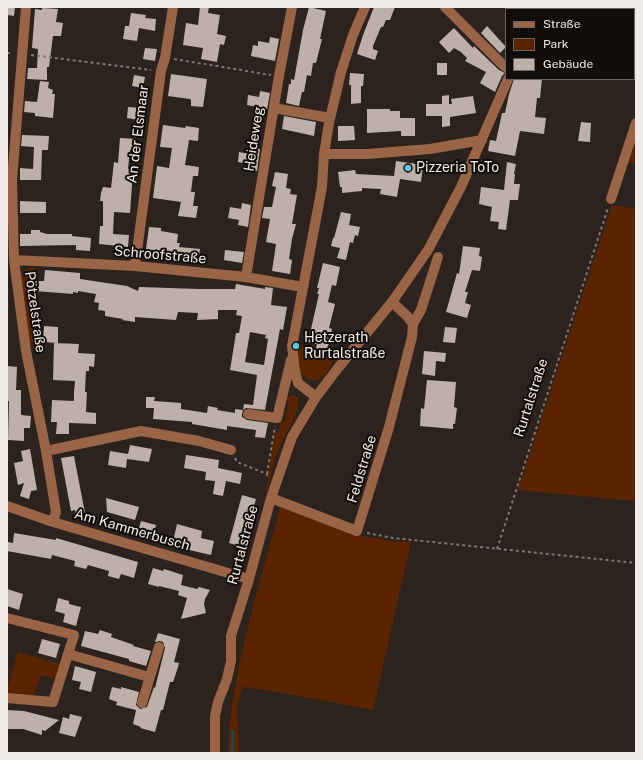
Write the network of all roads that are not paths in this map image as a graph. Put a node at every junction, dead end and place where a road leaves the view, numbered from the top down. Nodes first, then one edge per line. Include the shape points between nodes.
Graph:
1 (26, 7) edge
2 (172, 7) edge
3 (292, 7) edge
4 (365, 7) edge
5 (445, 7) edge
6 (505, 67) edge
7 (508, 80) edge
8 (274, 108) junction
9 (330, 118) junction
10 (636, 123) edge
11 (482, 140) junction
12 (324, 154) junction
13 (611, 199) road end
14 (438, 257) dead end
15 (14, 260) junction
16 (135, 266) junction
17 (246, 277) junction
18 (303, 286) junction
19 (392, 302) junction
20 (412, 324) junction
21 (292, 354) junction
22 (316, 397) junction
23 (248, 414) dead end
24 (230, 450) road end
25 (46, 451) junction
26 (271, 498) junction
27 (7, 506) edge
28 (53, 522) junction
29 (249, 579) junction
30 (7, 618) edge
31 (159, 647) dead end
32 (68, 654) junction
33 (149, 677) junction
34 (7, 698) edge
35 (142, 703) dead end
36 (215, 753) edge

1 - 15 street, Pötzelstraße via 12,180
2 - 16 street, An der Elsmaar
3 - 8 street, Heideweg
4 - 9 street via 341,72
5 - 6 street
7 - 11 street, Rurtalstraße
8 - 9 street
8 - 17 street, Heideweg
9 - 12 street
10 - 13 street
11 - 12 street via 430,149 367,154
11 - 19 street, Rurtalstraße via 428,250
12 - 18 street via 322,186
14 - 20 street, Feldstraße via 421,310
15 - 16 street, Schroofstraße
15 - 25 street, Pötzelstraße via 26,351
16 - 17 street, Schroofstraße
17 - 18 street, Schroofstraße
18 - 21 street
19 - 20 street
19 - 22 street, Rurtalstraße
20 - 26 street, Feldstraße via 412,337 389,427 357,531
21 - 22 street via 298,384
21 - 23 street via 277,418
22 - 26 street, Rurtalstraße via 292,437
24 - 25 street via 199,441 141,432
25 - 28 street, Pötzelstraße via 56,512
26 - 29 street, Rurtalstraße
27 - 28 street, Am Kammerbusch
28 - 29 street, Am Kammerbusch
29 - 36 street, Rurtalstraße via 231,636 231,661 215,716
30 - 32 street via 74,635
31 - 33 street
32 - 33 street
32 - 34 street via 53,702
33 - 35 street

